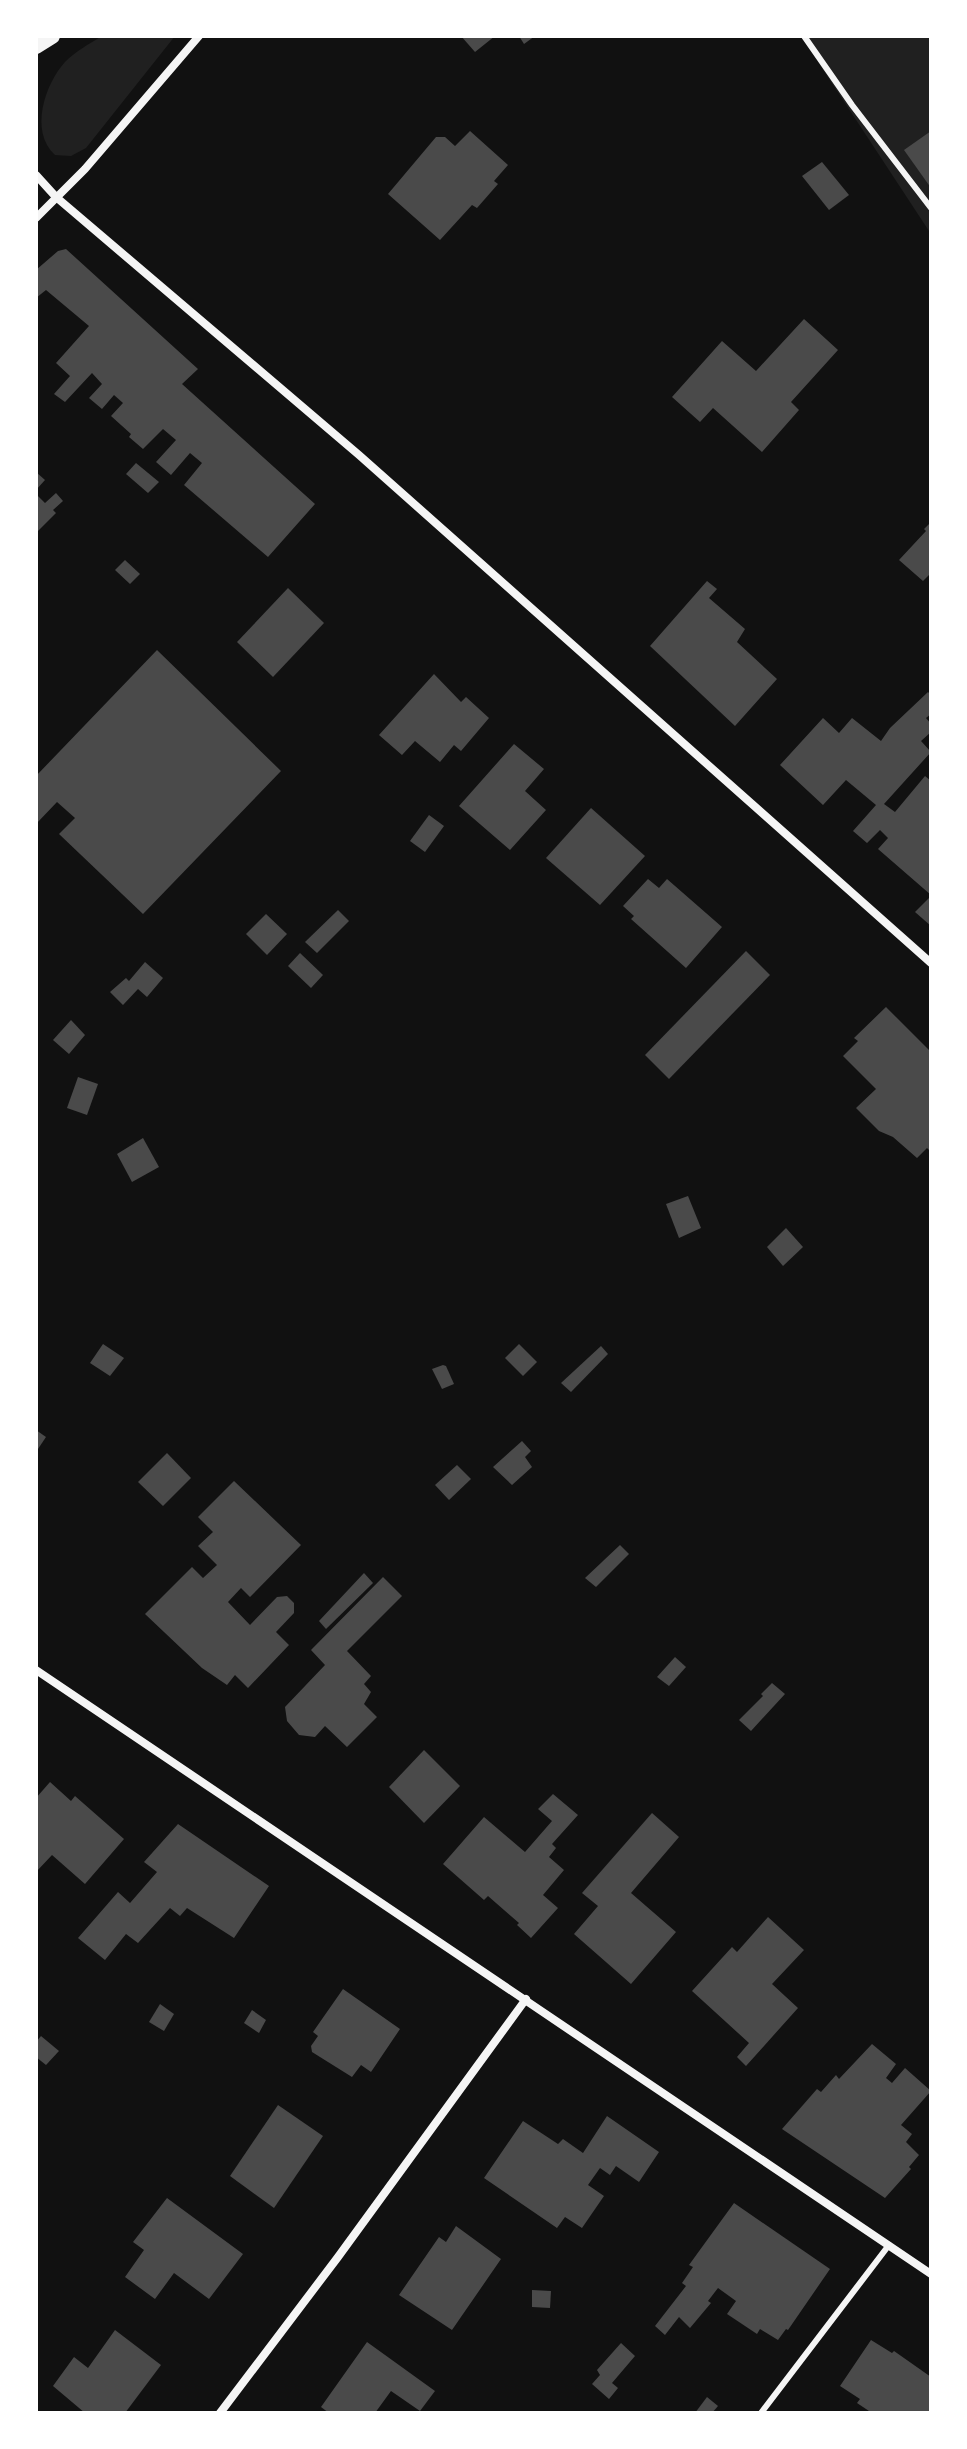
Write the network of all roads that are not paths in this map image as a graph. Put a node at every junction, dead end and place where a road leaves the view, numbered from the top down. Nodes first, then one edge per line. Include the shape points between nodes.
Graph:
1 (52, 36) edge
2 (199, 36) edge
3 (804, 36) edge
4 (36, 46) edge
5 (36, 175) edge
6 (56, 197) junction
7 (931, 208) edge
8 (36, 218) edge
9 (931, 963) edge
10 (36, 1670) edge
11 (526, 1999) junction
12 (889, 2245) junction
13 (931, 2274) edge
14 (220, 2413) edge
15 (761, 2413) edge

1 - 4 main road
2 - 6 street
3 - 7 lane
5 - 6 street
6 - 8 street
6 - 9 street via 359,455
10 - 11 street
11 - 12 street
11 - 14 street
12 - 13 street
12 - 15 lane

